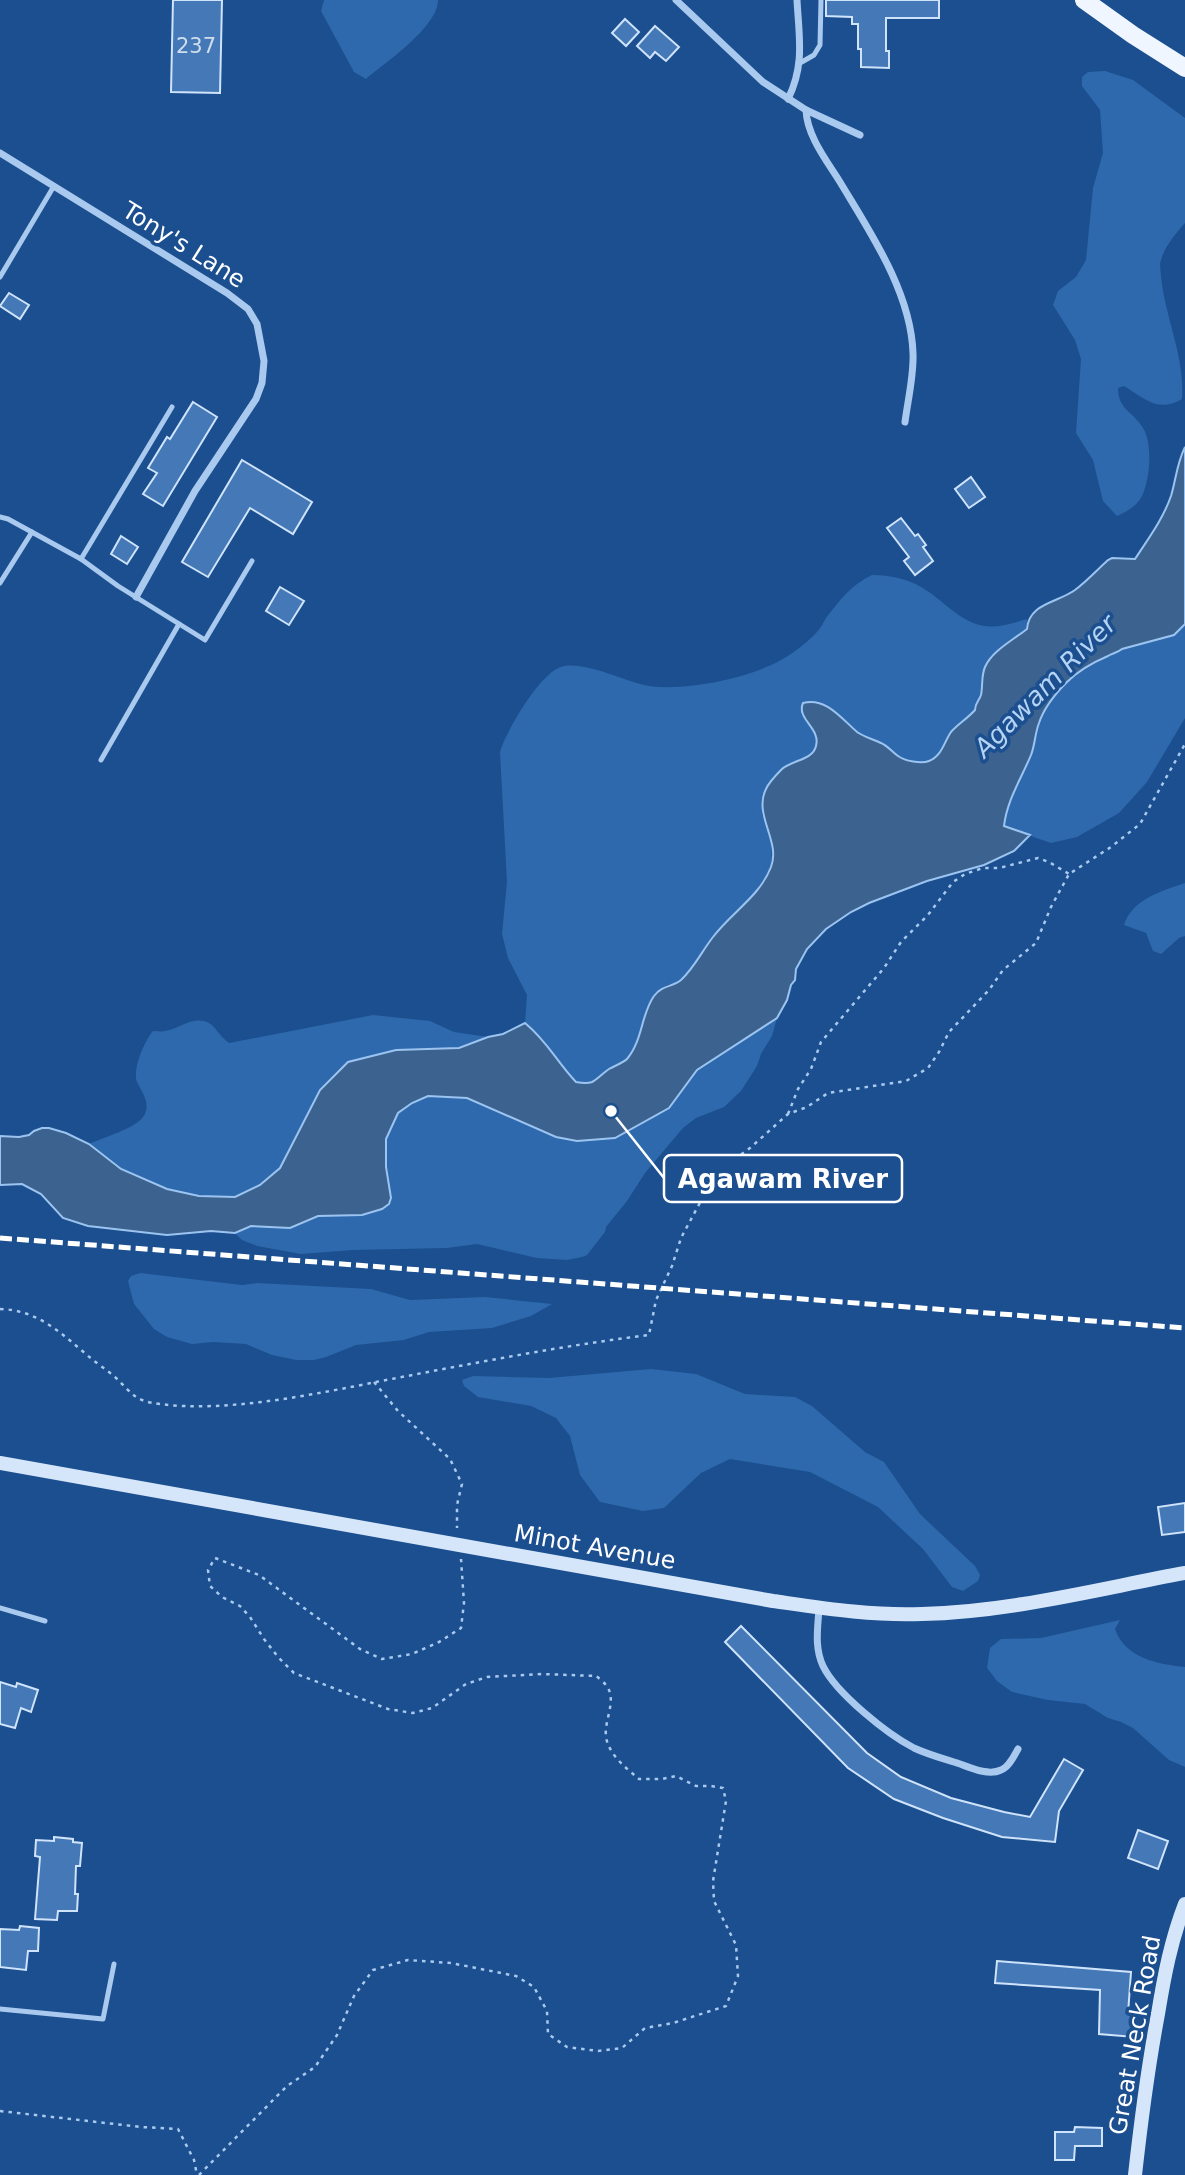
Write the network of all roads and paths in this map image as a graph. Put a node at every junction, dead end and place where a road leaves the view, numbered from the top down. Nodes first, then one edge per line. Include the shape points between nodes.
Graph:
1 (676, 0) edge
2 (797, 0) edge
3 (821, 0) edge
4 (1084, 0) edge
5 (800, 63) junction
6 (1185, 68) edge
7 (788, 99) junction
8 (806, 110) junction
9 (860, 135) dead end
10 (0, 153) edge
11 (54, 186) junction
12 (0, 277) edge
13 (172, 407) dead end
14 (905, 422) dead end
15 (0, 517) edge
16 (32, 532) junction
17 (81, 559) junction
18 (252, 561) dead end
19 (0, 583) edge
20 (136, 597) junction
21 (179, 624) junction
22 (1185, 744) edge
23 (101, 760) dead end
24 (1069, 874) junction
25 (789, 1114) junction
26 (0, 1309) edge
27 (374, 1382) junction
28 (0, 1463) edge
29 (459, 1545) junction
30 (1185, 1573) edge
31 (0, 1608) edge
32 (819, 1608) junction
33 (45, 1621) dead end
34 (1018, 1749) dead end
35 (1185, 1904) edge
36 (114, 1964) dead end
37 (0, 2009) edge
38 (0, 2111) edge
39 (198, 2175) edge
40 (1135, 2175) edge

1 - 7 street via 749,70
2 - 5 street
3 - 5 lane via 820,46
4 - 6 main road
5 - 7 street
7 - 8 street
8 - 9 street
8 - 14 street via 816,141 876,242 907,315 913,364
10 - 11 street, Tony's Lane
11 - 12 lane
11 - 20 street, Tony's Lane via 228,292 253,315 261,335 264,372 256,399 195,491
13 - 17 lane
15 - 16 lane
16 - 17 lane
16 - 19 lane
17 - 20 lane
18 - 21 lane via 205,640
20 - 21 lane
21 - 23 lane
22 - 24 path via 1140,824
24 - 25 path via 1036,943 1003,970 949,1032 928,1068 906,1081 828,1093
24 - 25 path via 1038,858 983,868 953,882 821,1042
25 - 27 path via 725,1166 703,1197 656,1300 649,1335
26 - 27 path via 38,1317 134,1397 158,1404 233,1404
27 - 29 path via 450,1460 462,1484 457,1506
28 - 29 main road, Minot Avenue
29 - 32 main road, Minot Avenue
29 - 39 path via 464,1603 461,1628 412,1654 382,1659 360,1650 259,1575 215,1558 208,1570 210,1586 245,1611 294,1672 388,1709 413,1713 432,1708 466,1684 488,1677 596,1676 608,1688 606,1738 613,1753 639,1779 676,1776 696,1786 723,1788 726,1801 714,1901 736,1945 738,1976 726,2006 645,2028 622,2048 598,2051 567,2047 548,2034 547,2011 541,1999 534,1987 516,1976 408,1960 373,1970 315,2067 287,2086
30 - 32 main road, Minot Avenue via 964,1612 882,1614
31 - 33 lane
32 - 34 street via 817,1646 827,1674 848,1698 894,1735 921,1751 984,1771 1002,1770
35 - 40 main road, Great Neck Road via 1161,1994
36 - 37 lane via 103,2019
38 - 39 path via 178,2129

